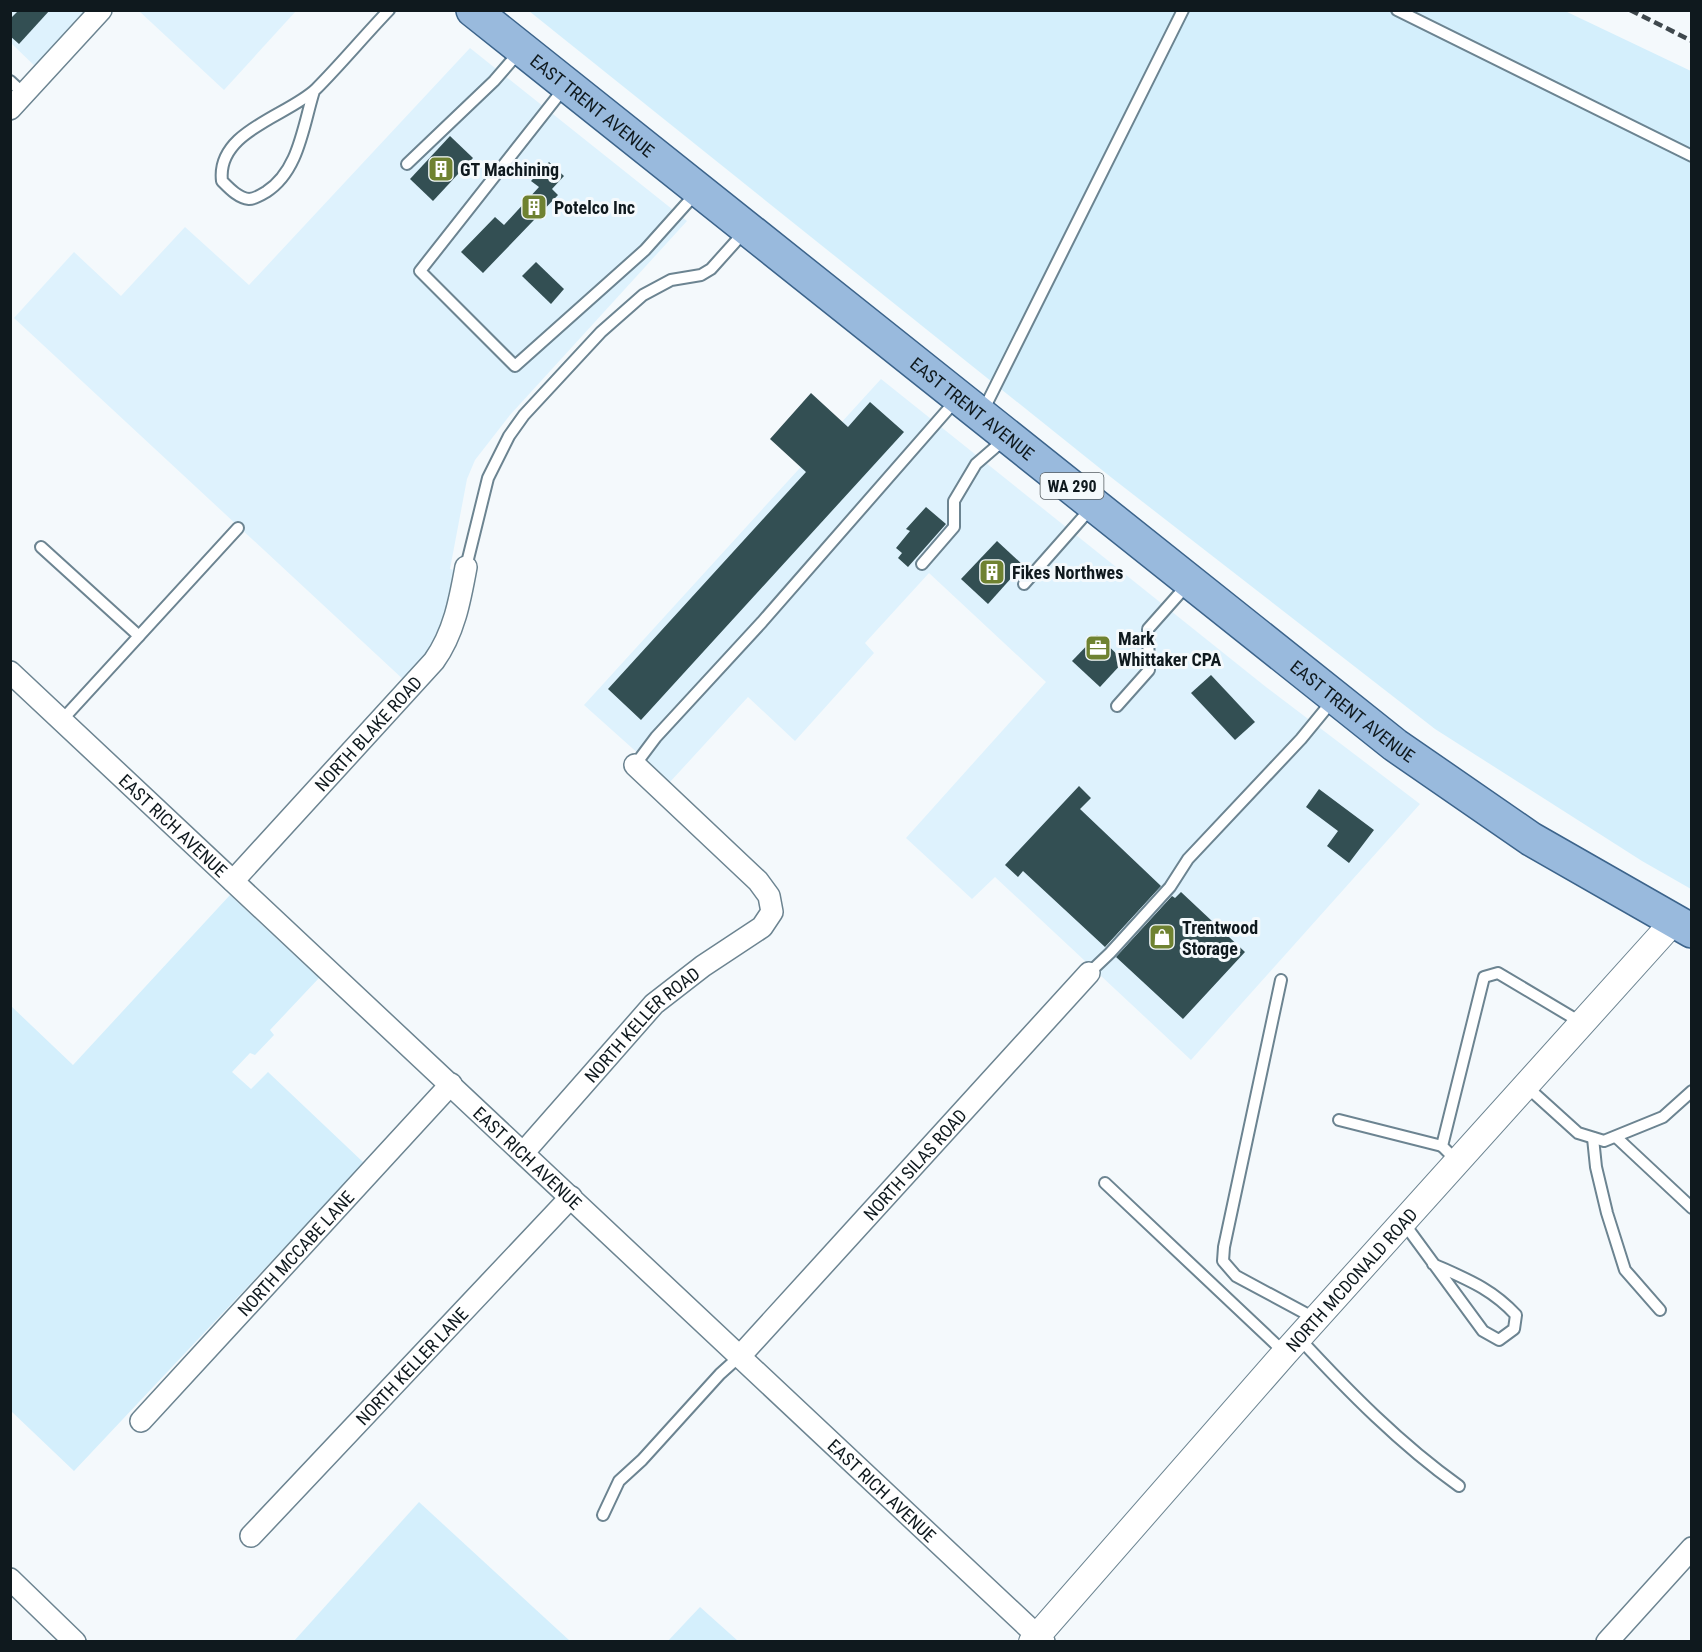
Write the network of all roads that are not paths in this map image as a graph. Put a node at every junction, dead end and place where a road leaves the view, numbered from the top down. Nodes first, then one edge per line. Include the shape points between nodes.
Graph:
1 (101, 10) edge
2 (389, 10) edge
3 (473, 10) edge
4 (1183, 10) edge
5 (1397, 10) edge
6 (522, 49) junction
7 (567, 85) junction
8 (314, 91) junction
9 (15, 95) edge
10 (1692, 156) edge
11 (407, 164) dead end
12 (699, 189) junction
13 (748, 228) junction
14 (970, 405) junction
15 (1009, 436) junction
16 (1094, 504) junction
17 (238, 528) dead end
18 (41, 547) dead end
19 (922, 564) dead end
20 (466, 567) joint
21 (1190, 581) junction
22 (1024, 584) dead end
23 (139, 636) junction
24 (10, 672) edge
25 (1335, 697) junction
26 (1117, 706) dead end
27 (62, 720) junction
28 (635, 765) joint
29 (233, 881) junction
30 (1683, 926) edge
31 (1089, 973) joint
32 (1281, 980) dead end
33 (1582, 1023) junction
34 (451, 1084) junction
35 (1525, 1086) junction
36 (1692, 1091) edge
37 (1339, 1120) dead end
38 (1616, 1137) junction
39 (1593, 1138) junction
40 (524, 1152) junction
41 (1450, 1153) junction
42 (1105, 1183) dead end
43 (571, 1197) junction
44 (1692, 1208) edge
45 (1403, 1222) junction
46 (1433, 1264) junction
47 (1660, 1310) dead end
48 (1317, 1319) junction
49 (1292, 1345) junction
50 (741, 1355) junction
51 (141, 1421) dead end
52 (1459, 1486) dead end
53 (603, 1515) dead end
54 (251, 1536) dead end
55 (1692, 1548) edge
56 (10, 1579) edge
57 (1038, 1639) edge
58 (75, 1641) edge
59 (1607, 1641) edge

1 - 9 street
2 - 8 lane
3 - 6 main road, EAST TRENT AVENUE / WA 290
4 - 14 lane
5 - 10 lane
6 - 7 main road, EAST TRENT AVENUE / WA 290
6 - 11 lane
7 - 12 main road, EAST TRENT AVENUE / WA 290
7 - 12 lane via 420,271 515,366 645,250
8 - 8 lane via 244,135 227,154 222,181 239,196 259,197 291,169
12 - 13 main road, EAST TRENT AVENUE / WA 290
13 - 14 main road, EAST TRENT AVENUE / WA 290
13 - 20 lane via 711,269 701,275 671,280 643,295 601,332 524,416 488,478
14 - 15 main road, EAST TRENT AVENUE / WA 290
14 - 28 lane via 762,622
15 - 16 main road, EAST TRENT AVENUE / WA 290
15 - 19 lane via 976,464 954,501 954,527
16 - 21 main road, EAST TRENT AVENUE / WA 290
16 - 22 lane
17 - 23 lane
18 - 23 lane
20 - 29 street, NORTH BLAKE ROAD via 453,626 434,661
21 - 25 main road, EAST TRENT AVENUE / WA 290
21 - 26 lane via 1148,629 1149,670
23 - 27 lane
24 - 27 street, EAST RICH AVENUE
25 - 30 main road, EAST TRENT AVENUE / WA 290 via 1395,745 1532,839
25 - 31 lane via 1188,859 1148,912
27 - 29 street, EAST RICH AVENUE
28 - 40 street, NORTH KELLER ROAD via 758,881 769,896 771,912 762,927 654,1004
29 - 34 street, EAST RICH AVENUE
30 - 33 street, NORTH MCDONALD ROAD
31 - 50 street, NORTH SILAS ROAD
32 - 48 lane via 1223,1261 1236,1276
33 - 35 street, NORTH MCDONALD ROAD
33 - 41 lane via 1498,973 1484,977
34 - 40 street, EAST RICH AVENUE
34 - 51 street, NORTH MCCABE LANE
35 - 39 lane via 1578,1133
35 - 41 street, NORTH MCDONALD ROAD
36 - 38 lane via 1663,1117
37 - 41 lane
38 - 39 lane via 1604,1141
38 - 44 lane
39 - 47 lane via 1607,1214 1625,1270
40 - 43 street, EAST RICH AVENUE
41 - 45 street, NORTH MCDONALD ROAD
42 - 49 lane
43 - 50 street, EAST RICH AVENUE
43 - 54 street, NORTH KELLER LANE
45 - 46 lane
45 - 48 street, NORTH MCDONALD ROAD
46 - 46 lane via 1483,1330 1499,1340 1514,1329 1516,1315 1499,1297
48 - 49 street, NORTH MCDONALD ROAD
49 - 52 lane via 1343,1385 1419,1457
49 - 57 street, NORTH MCDONALD ROAD
50 - 53 lane via 619,1480
50 - 57 street, EAST RICH AVENUE
55 - 59 street
56 - 58 street

